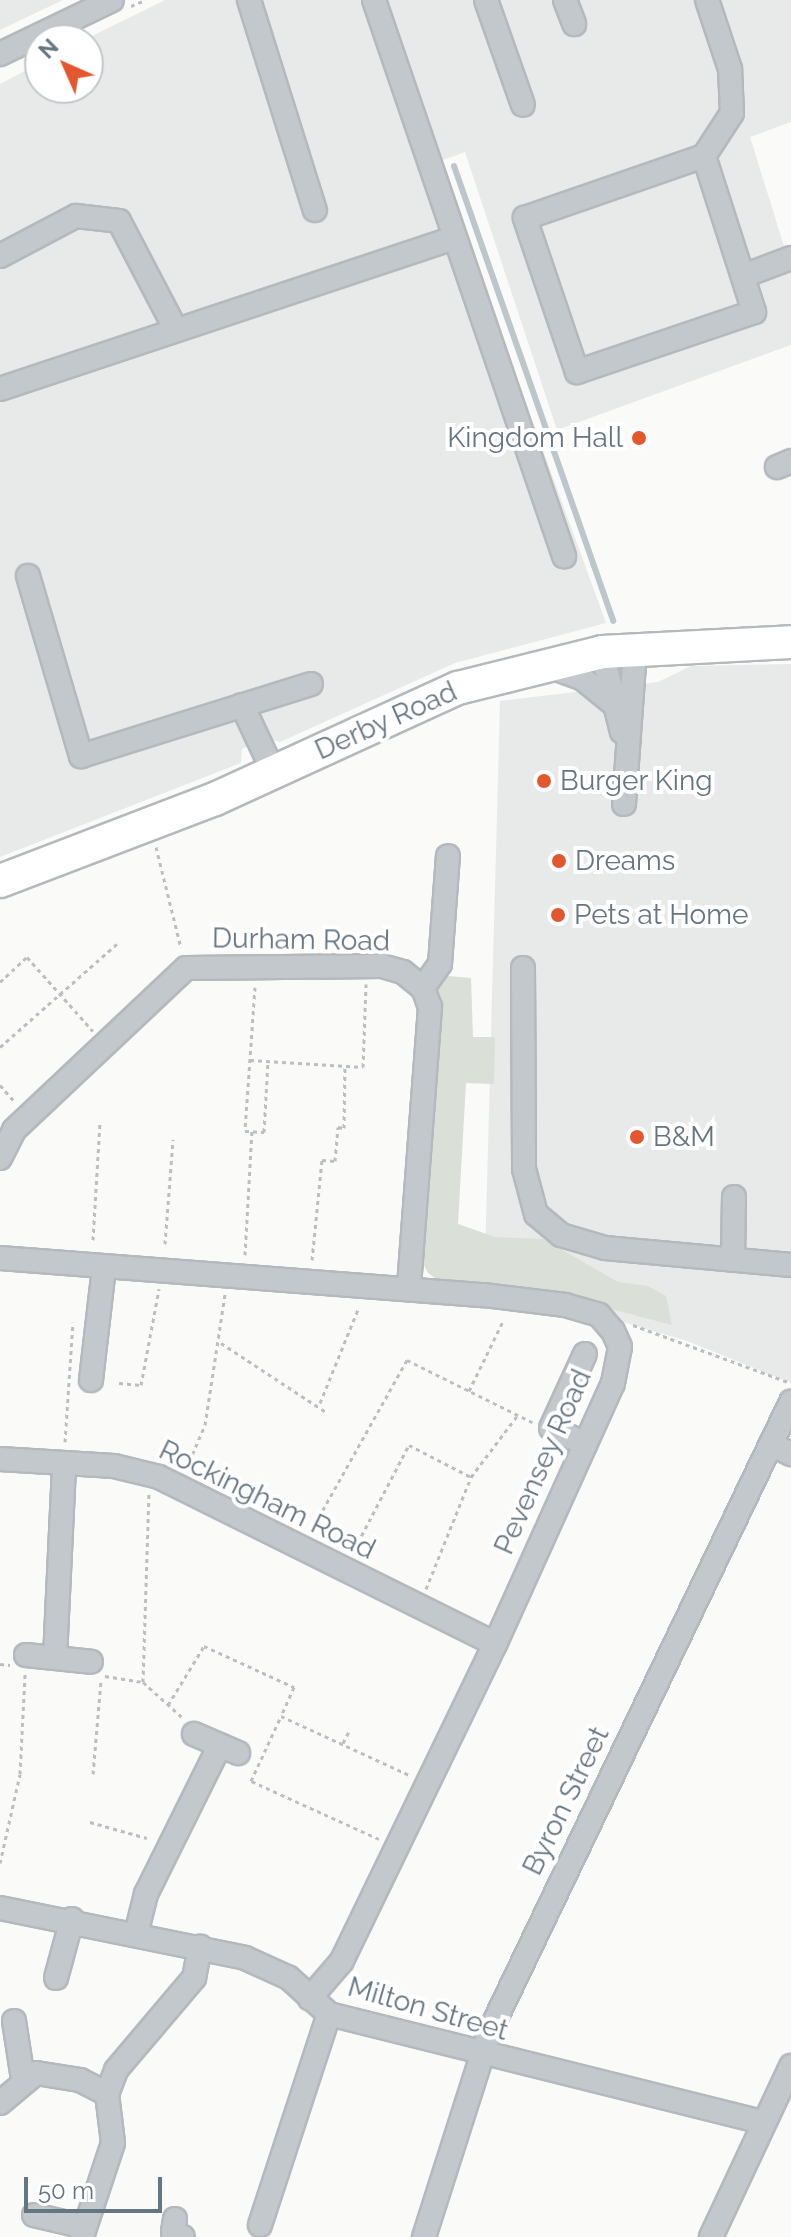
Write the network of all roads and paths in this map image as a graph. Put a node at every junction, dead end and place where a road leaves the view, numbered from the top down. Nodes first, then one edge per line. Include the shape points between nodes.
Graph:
1 (112, 0) edge
2 (249, 0) edge
3 (374, 0) edge
4 (486, 0) edge
5 (565, 0) edge
6 (707, 0) edge
7 (574, 24) dead end
8 (0, 54) edge
9 (523, 105) dead end
10 (704, 156) junction
11 (315, 210) dead end
12 (451, 239) junction
13 (0, 256) edge
14 (791, 258) edge
15 (746, 275) junction
16 (176, 330) junction
17 (0, 389) edge
18 (564, 556) dead end
19 (28, 576) dead end
20 (791, 642) edge
21 (635, 649) junction
22 (602, 652) junction
23 (543, 664) junction
24 (311, 684) dead end
25 (242, 705) junction
26 (615, 705) junction
27 (626, 753) junction
28 (274, 773) junction
29 (624, 804) dead end
30 (156, 847) dead end
31 (448, 856) dead end
32 (0, 881) edge
33 (118, 943) dead end
34 (367, 966) junction
35 (257, 967) junction
36 (186, 968) junction
37 (523, 968) dead end
38 (0, 982) edge
39 (423, 988) junction
40 (61, 994) junction
41 (0, 1036) edge
42 (5, 1042) junction
43 (107, 1045) junction
44 (0, 1047) edge
45 (250, 1060) junction
46 (268, 1061) junction
47 (345, 1066) junction
48 (100, 1123) dead end
49 (252, 1131) junction
50 (173, 1139) dead end
51 (0, 1158) edge
52 (734, 1197) dead end
53 (93, 1240) dead end
54 (165, 1244) dead end
55 (0, 1258) edge
56 (733, 1260) junction
57 (791, 1265) edge
58 (104, 1267) junction
59 (160, 1270) junction
60 (235, 1275) junction
61 (312, 1280) junction
62 (369, 1283) junction
63 (409, 1287) junction
64 (515, 1299) junction
65 (599, 1315) junction
66 (73, 1322) dead end
67 (221, 1343) junction
68 (585, 1354) dead end
69 (91, 1380) dead end
70 (119, 1383) dead end
71 (791, 1383) edge
72 (469, 1391) junction
73 (791, 1402) edge
74 (320, 1403) junction
75 (326, 1412) dead end
76 (517, 1415) junction
77 (540, 1426) dead end
78 (585, 1444) junction
79 (781, 1449) edge
80 (0, 1459) edge
81 (64, 1464) junction
82 (471, 1477) junction
83 (169, 1481) junction
84 (302, 1549) junction
85 (344, 1570) junction
86 (419, 1607) junction
87 (495, 1644) junction
88 (26, 1655) joint
89 (55, 1658) junction
90 (91, 1662) dead end
91 (143, 1682) junction
92 (168, 1705) junction
93 (281, 1716) junction
94 (350, 1729) dead end
95 (194, 1734) joint
96 (342, 1744) junction
97 (93, 1774) dead end
98 (427, 1783) junction
99 (90, 1822) dead end
100 (147, 1838) dead end
101 (396, 1846) junction
102 (0, 1863) edge
103 (0, 1908) edge
104 (72, 1919) junction
105 (136, 1934) junction
106 (200, 1947) junction
107 (56, 1978) dead end
108 (310, 1998) junction
109 (329, 2014) junction
110 (14, 2021) dead end
111 (482, 2057) junction
112 (791, 2066) edge
113 (23, 2079) junction
114 (107, 2094) junction
115 (0, 2103) edge
116 (761, 2122) junction
117 (34, 2215) dead end
118 (260, 2225) dead end
119 (83, 2232) edge
120 (424, 2237) edge
121 (711, 2237) edge

1 - 8 street
2 - 11 street
3 - 12 street
4 - 9 street
5 - 7 street
6 - 10 street via 730,69 732,113
10 - 15 street
10 - 15 street via 525,218 577,372 754,312
12 - 16 street
12 - 18 street
13 - 16 street via 76,216 119,221
14 - 15 street
16 - 17 street
19 - 25 street via 81,756
20 - 21 highway, Derby Road
21 - 22 highway, Derby Road
21 - 27 street
22 - 23 highway, Derby Road
22 - 26 street
23 - 26 street via 583,679
23 - 28 highway, Derby Road via 458,688
24 - 25 street
25 - 28 street
26 - 27 street
27 - 29 street
28 - 32 highway, Derby Road
30 - 36 path
31 - 39 street via 440,964
33 - 40 path
34 - 35 street, Durham Road
34 - 39 street, Durham Road via 403,972
34 - 47 path via 363,1067
35 - 36 street, Durham Road
35 - 45 path
36 - 43 street, Durham Road
37 - 56 street via 524,1169 536,1214 561,1235 605,1248
38 - 40 path via 27,957
39 - 63 street via 430,1007 412,1144
40 - 42 path
40 - 43 path
41 - 42 path
42 - 44 path
43 - 51 street, Durham Road via 14,1130
45 - 46 path
45 - 49 path via 245,1131
46 - 47 path
46 - 49 path via 264,1132
47 - 61 path via 344,1128 338,1127 335,1161 322,1160
48 - 53 path
49 - 60 path
50 - 54 path
52 - 56 street
55 - 58 street
56 - 57 street
58 - 59 street
58 - 69 street
59 - 60 street
59 - 70 path via 141,1385
60 - 61 street
60 - 67 path
61 - 62 street
62 - 63 street
62 - 74 path
63 - 64 street
64 - 65 street
64 - 72 path
65 - 71 path
65 - 78 street, Pevensey Road via 613,1331 619,1360
66 - 81 path
67 - 74 path
67 - 83 path via 205,1425
68 - 78 street via 551,1428
72 - 76 path
72 - 84 path via 407,1360
73 - 79 street, Byron Street
74 - 75 path
76 - 77 path
76 - 82 path
78 - 87 street, Pevensey Road
79 - 111 street, Byron Street
80 - 81 street, Rockingham Road
81 - 83 street, Rockingham Road
81 - 89 street
82 - 85 path via 409,1445
82 - 86 path
83 - 84 street, Rockingham Road
83 - 91 path via 149,1494
84 - 85 street, Rockingham Road
85 - 86 street, Rockingham Road
86 - 87 street, Rockingham Road
87 - 98 street, Pevensey Road
88 - 89 street
88 - 102 path via 20,1774
89 - 90 street
91 - 92 path
91 - 97 path via 102,1676
92 - 93 path via 204,1646 294,1687
92 - 95 path
93 - 96 path
93 - 101 path via 251,1781
94 - 96 path
95 - 105 street via 229,1749 146,1894
96 - 98 path
98 - 101 street, Pevensey Road
99 - 100 path
101 - 108 street, Pevensey Road via 341,1962
103 - 104 street, Milton Street
104 - 105 street, Milton Street
104 - 107 street
105 - 106 street, Milton Street
106 - 108 street, Milton Street via 267,1965
106 - 114 street via 194,1978 116,2070
108 - 109 street, Milton Street
109 - 111 street, Milton Street
109 - 118 street
110 - 113 street
111 - 116 street, Milton Street
111 - 120 street, Byron Street
112 - 116 street
113 - 114 street via 36,2073 80,2080
113 - 115 street
114 - 119 street via 113,2143
116 - 121 street
117 - 119 street

